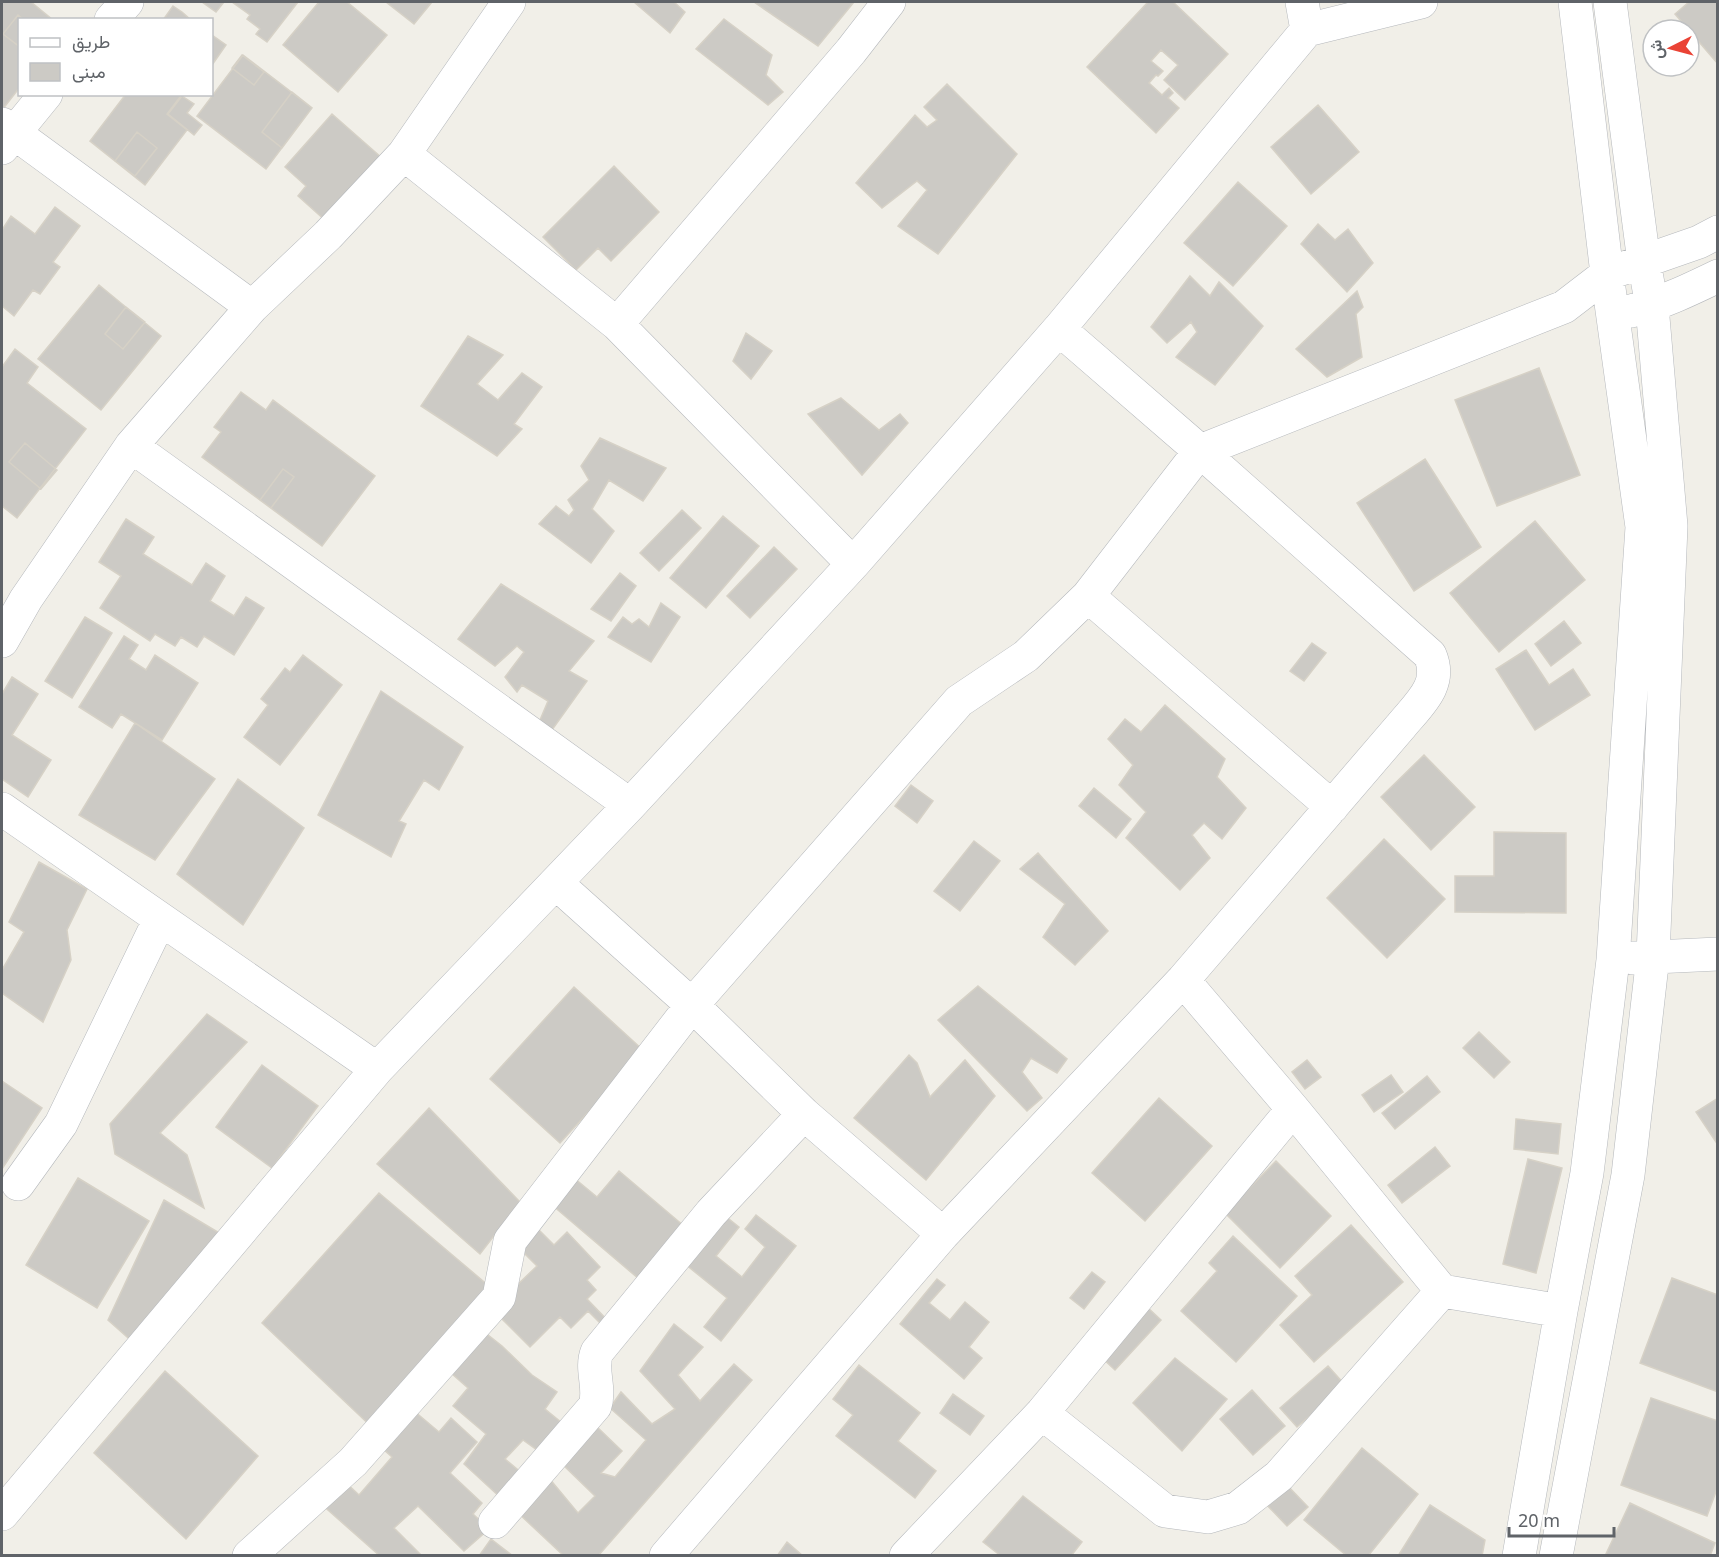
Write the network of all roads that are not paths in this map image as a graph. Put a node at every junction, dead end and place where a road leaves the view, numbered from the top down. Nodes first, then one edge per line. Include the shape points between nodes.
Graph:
1 (127, 2) edge
2 (509, 2) edge
3 (890, 2) edge
4 (1421, 2) edge
5 (1575, 2) edge
6 (1610, 2) edge
7 (1304, 16) edge
8 (113, 18) edge
9 (44, 96) edge
10 (5, 134) edge
11 (404, 154) junction
12 (1718, 232) edge
13 (1644, 262) junction
14 (1607, 274) junction
15 (1718, 276) edge
16 (1652, 306) junction
17 (252, 308) junction
18 (1564, 308) junction
19 (1614, 315) junction
20 (617, 324) junction
21 (1059, 329) junction
22 (131, 446) junction
23 (1200, 451) junction
24 (853, 564) junction
25 (1088, 596) junction
26 (2, 641) edge
27 (630, 805) junction
28 (1332, 807) junction
29 (2, 809) edge
30 (556, 883) junction
31 (160, 919) junction
32 (1718, 954) edge
33 (1653, 956) junction
34 (1613, 960) junction
35 (1183, 980) junction
36 (692, 1005) junction
37 (377, 1069) junction
38 (1293, 1109) junction
39 (804, 1114) junction
40 (18, 1184) dead end
41 (943, 1234) junction
42 (1442, 1291) junction
43 (1561, 1311) junction
44 (1042, 1413) junction
45 (2, 1514) edge
46 (495, 1522) dead end
47 (249, 1556) edge
48 (666, 1556) edge
49 (906, 1556) edge
50 (1519, 1556) edge
51 (1556, 1556) edge

1 - 8 street
2 - 11 street
3 - 20 street
4 - 7 street
5 - 14 street
6 - 13 street
7 - 21 street
9 - 10 street
10 - 17 street
11 - 17 street
11 - 20 street
12 - 13 street
13 - 14 street
13 - 16 street
14 - 18 street
14 - 19 street
15 - 16 street
16 - 19 street
16 - 33 street via 1671,526
17 - 22 street
18 - 19 street
18 - 23 street
19 - 34 street via 1642,526
20 - 24 street
21 - 23 street
21 - 24 street
22 - 26 street via 26,599
22 - 27 street
23 - 25 street
23 - 28 street via 1430,655 1435,666 1436,677 1426,696
24 - 27 street
25 - 28 street
25 - 36 street via 1026,656 959,701
27 - 30 street
28 - 35 street
29 - 31 street
30 - 36 street
30 - 37 street
31 - 37 street
31 - 40 street via 61,1124
32 - 33 street
33 - 34 street
33 - 51 street via 1628,1175
34 - 43 street via 1587,1173
35 - 38 street
35 - 41 street
36 - 39 street
36 - 47 street via 510,1241 499,1297 353,1462
37 - 45 street
38 - 42 street
38 - 44 street
39 - 41 street
39 - 46 street via 711,1213 597,1352 596,1406
41 - 48 street
42 - 43 street
42 - 44 street via 1279,1476 1238,1508 1208,1517 1165,1511
43 - 50 street
44 - 49 street

